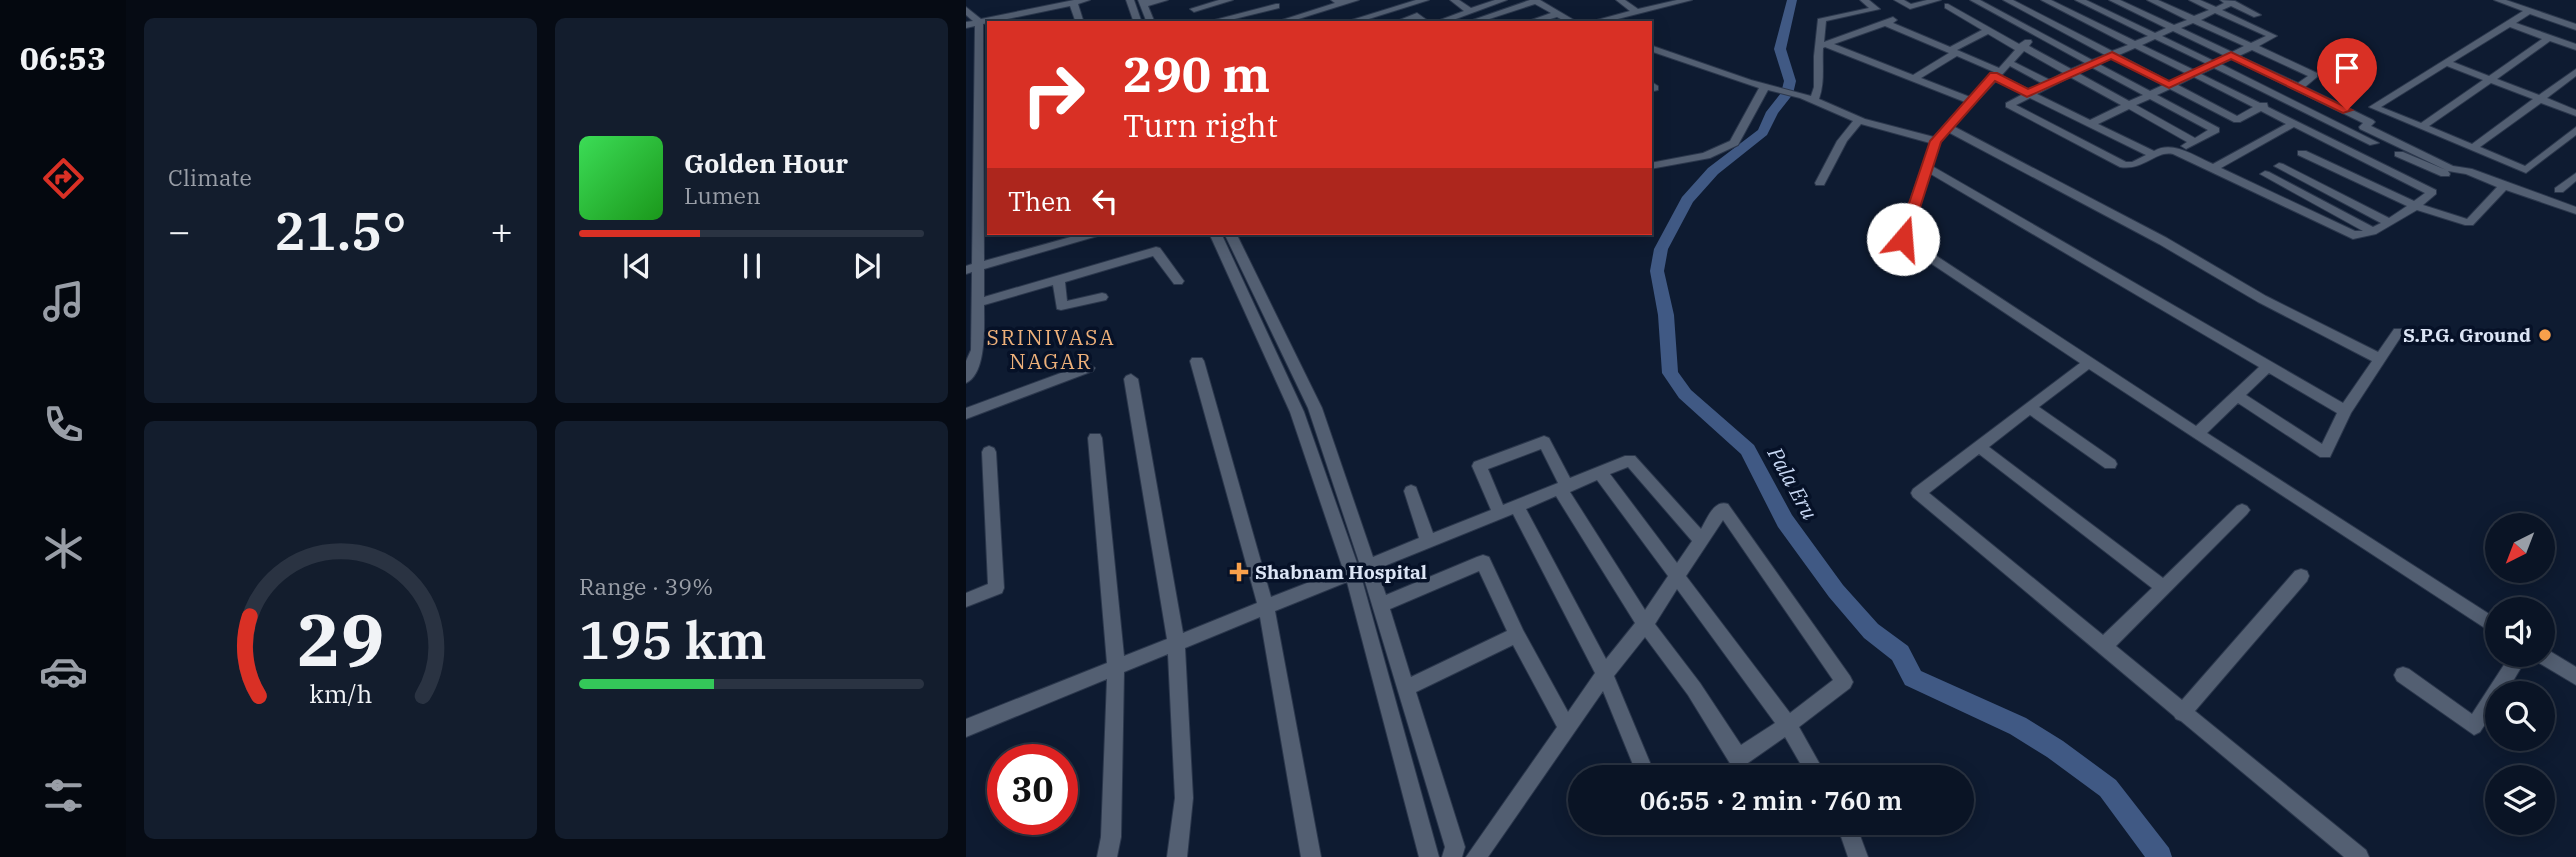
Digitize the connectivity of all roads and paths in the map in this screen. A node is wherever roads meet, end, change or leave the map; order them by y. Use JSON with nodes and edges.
{"nodes":[{"id":1,"x":1086,"y":0,"type":"edge"},
{"id":2,"x":1130,"y":0,"type":"edge"},
{"id":3,"x":1164,"y":0,"type":"edge"},
{"id":4,"x":1229,"y":0,"type":"edge"},
{"id":5,"x":1355,"y":0,"type":"edge"},
{"id":6,"x":1425,"y":0,"type":"edge"},
{"id":7,"x":1454,"y":0,"type":"edge"},
{"id":8,"x":1503,"y":0,"type":"edge"},
{"id":9,"x":1620,"y":0,"type":"edge"},
{"id":10,"x":1688,"y":0,"type":"edge"},
{"id":11,"x":1864,"y":0,"type":"edge"},
{"id":12,"x":1898,"y":0,"type":"edge"},
{"id":13,"x":1937,"y":0,"type":"edge"},
{"id":14,"x":1971,"y":0,"type":"edge"},
{"id":15,"x":2007,"y":0,"type":"edge"},
{"id":16,"x":2045,"y":0,"type":"edge"},
{"id":17,"x":2113,"y":0,"type":"edge"},
{"id":18,"x":2151,"y":0,"type":"edge"},
{"id":19,"x":2193,"y":0,"type":"edge"},
{"id":20,"x":2498,"y":0,"type":"edge"},
{"id":21,"x":1535,"y":1,"type":"edge"},
{"id":22,"x":2086,"y":1,"type":"edge"},
{"id":23,"x":1143,"y":2,"type":"edge"},
{"id":24,"x":1338,"y":2,"type":"edge"},
{"id":25,"x":2228,"y":2,"type":"edge"},
{"id":26,"x":1073,"y":3,"type":"junction"},
{"id":27,"x":1274,"y":3,"type":"edge"},
{"id":28,"x":1958,"y":3,"type":"dead end"},
{"id":29,"x":1191,"y":4,"type":"edge"},
{"id":30,"x":1948,"y":6,"type":"junction"},
{"id":31,"x":1876,"y":9,"type":"junction"},
{"id":32,"x":966,"y":10,"type":"edge"},
{"id":33,"x":2216,"y":10,"type":"junction"},
{"id":34,"x":1470,"y":11,"type":"junction"},
{"id":35,"x":2529,"y":11,"type":"junction"},
{"id":36,"x":1636,"y":12,"type":"junction"},
{"id":37,"x":1556,"y":14,"type":"junction"},
{"id":38,"x":2071,"y":14,"type":"junction"},
{"id":39,"x":2257,"y":15,"type":"dead end"},
{"id":40,"x":2193,"y":19,"type":"junction"},
{"id":41,"x":1079,"y":21,"type":"edge"},
{"id":42,"x":1137,"y":21,"type":"edge"},
{"id":43,"x":1150,"y":21,"type":"edge"},
{"id":44,"x":1200,"y":21,"type":"edge"},
{"id":45,"x":1214,"y":21,"type":"edge"},
{"id":46,"x":1287,"y":21,"type":"edge"},
{"id":47,"x":1353,"y":21,"type":"edge"},
{"id":48,"x":1402,"y":21,"type":"edge"},
{"id":49,"x":1424,"y":21,"type":"edge"},
{"id":50,"x":1442,"y":21,"type":"edge"},
{"id":51,"x":1474,"y":21,"type":"edge"},
{"id":52,"x":1533,"y":21,"type":"edge"},
{"id":53,"x":1571,"y":21,"type":"edge"},
{"id":54,"x":1598,"y":21,"type":"edge"},
{"id":55,"x":979,"y":22,"type":"junction"},
{"id":56,"x":1886,"y":23,"type":"junction"},
{"id":57,"x":2508,"y":23,"type":"junction"},
{"id":58,"x":966,"y":25,"type":"edge"},
{"id":59,"x":2054,"y":26,"type":"junction"},
{"id":60,"x":2576,"y":27,"type":"edge"},
{"id":61,"x":2172,"y":29,"type":"junction"},
{"id":62,"x":1987,"y":31,"type":"junction"},
{"id":63,"x":2038,"y":36,"type":"junction"},
{"id":64,"x":2156,"y":36,"type":"junction"},
{"id":65,"x":2549,"y":37,"type":"junction"},
{"id":66,"x":1823,"y":45,"type":"junction"},
{"id":67,"x":2135,"y":45,"type":"junction"},
{"id":68,"x":2251,"y":46,"type":"junction"},
{"id":69,"x":2576,"y":47,"type":"edge"},
{"id":70,"x":2021,"y":48,"type":"junction"},
{"id":71,"x":1652,"y":49,"type":"edge"},
{"id":72,"x":1953,"y":51,"type":"junction"},
{"id":73,"x":2112,"y":55,"type":"junction"},
{"id":74,"x":2231,"y":55,"type":"junction"},
{"id":75,"x":2008,"y":62,"type":"junction"},
{"id":76,"x":2446,"y":62,"type":"junction"},
{"id":77,"x":2093,"y":63,"type":"junction"},
{"id":78,"x":2214,"y":64,"type":"junction"},
{"id":79,"x":977,"y":69,"type":"edge"},
{"id":80,"x":2576,"y":72,"type":"edge"},
{"id":81,"x":1996,"y":73,"type":"junction"},
{"id":82,"x":2070,"y":73,"type":"junction"},
{"id":83,"x":2192,"y":74,"type":"junction"},
{"id":84,"x":1913,"y":79,"type":"junction"},
{"id":85,"x":2490,"y":79,"type":"junction"},
{"id":86,"x":2049,"y":83,"type":"junction"},
{"id":87,"x":2169,"y":85,"type":"junction"},
{"id":88,"x":1771,"y":87,"type":"junction"},
{"id":89,"x":2300,"y":87,"type":"junction"},
{"id":90,"x":2027,"y":93,"type":"junction"},
{"id":91,"x":2151,"y":94,"type":"junction"},
{"id":92,"x":2279,"y":97,"type":"junction"},
{"id":93,"x":2540,"y":99,"type":"junction"},
{"id":94,"x":1814,"y":101,"type":"junction"},
{"id":95,"x":1971,"y":101,"type":"junction"},
{"id":96,"x":2129,"y":105,"type":"junction"},
{"id":97,"x":979,"y":106,"type":"junction"},
{"id":98,"x":2260,"y":107,"type":"junction"},
{"id":99,"x":966,"y":109,"type":"edge"},
{"id":100,"x":2576,"y":113,"type":"edge"},
{"id":101,"x":1859,"y":120,"type":"junction"},
{"id":102,"x":2237,"y":120,"type":"junction"},
{"id":103,"x":2091,"y":124,"type":"junction"},
{"id":104,"x":2292,"y":124,"type":"junction"},
{"id":105,"x":1947,"y":127,"type":"junction"},
{"id":106,"x":2422,"y":127,"type":"junction"},
{"id":107,"x":2215,"y":130,"type":"junction"},
{"id":108,"x":2576,"y":130,"type":"edge"},
{"id":109,"x":2362,"y":131,"type":"junction"},
{"id":110,"x":1936,"y":141,"type":"junction"},
{"id":111,"x":2326,"y":141,"type":"junction"},
{"id":112,"x":2195,"y":142,"type":"junction"},
{"id":113,"x":2473,"y":148,"type":"junction"},
{"id":114,"x":2176,"y":151,"type":"junction"},
{"id":115,"x":979,"y":153,"type":"junction"},
{"id":116,"x":2302,"y":153,"type":"junction"},
{"id":117,"x":2154,"y":155,"type":"junction"},
{"id":118,"x":966,"y":156,"type":"edge"},
{"id":119,"x":1652,"y":166,"type":"edge"},
{"id":120,"x":2279,"y":166,"type":"junction"},
{"id":121,"x":1926,"y":167,"type":"junction"},
{"id":122,"x":2212,"y":169,"type":"junction"},
{"id":123,"x":2448,"y":171,"type":"junction"},
{"id":124,"x":2265,"y":174,"type":"junction"},
{"id":125,"x":2576,"y":176,"type":"edge"},
{"id":126,"x":984,"y":181,"type":"edge"},
{"id":127,"x":1820,"y":183,"type":"dead end"},
{"id":128,"x":966,"y":186,"type":"edge"},
{"id":129,"x":2246,"y":186,"type":"junction"},
{"id":130,"x":2504,"y":186,"type":"junction"},
{"id":131,"x":2559,"y":190,"type":"dead end"},
{"id":132,"x":2432,"y":192,"type":"junction"},
{"id":133,"x":2416,"y":206,"type":"junction"},
{"id":134,"x":2576,"y":211,"type":"edge"},
{"id":135,"x":2389,"y":223,"type":"junction"},
{"id":136,"x":2372,"y":231,"type":"junction"},
{"id":137,"x":1082,"y":235,"type":"edge"},
{"id":138,"x":1216,"y":235,"type":"edge"},
{"id":139,"x":1231,"y":235,"type":"edge"},
{"id":140,"x":1060,"y":238,"type":"edge"},
{"id":141,"x":972,"y":268,"type":"edge"},
{"id":142,"x":1059,"y":278,"type":"junction"},
{"id":143,"x":1178,"y":281,"type":"dead end"},
{"id":144,"x":1102,"y":297,"type":"dead end"},
{"id":145,"x":978,"y":303,"type":"junction"},
{"id":146,"x":2398,"y":332,"type":"dead end"},
{"id":147,"x":2380,"y":359,"type":"junction"},
{"id":148,"x":1198,"y":361,"type":"dead end"},
{"id":149,"x":2088,"y":363,"type":"junction"},
{"id":150,"x":2269,"y":365,"type":"junction"},
{"id":151,"x":1088,"y":368,"type":"dead end"},
{"id":152,"x":966,"y":378,"type":"edge"},
{"id":153,"x":1131,"y":379,"type":"dead end"},
{"id":154,"x":2237,"y":396,"type":"junction"},
{"id":155,"x":2029,"y":408,"type":"junction"},
{"id":156,"x":2346,"y":411,"type":"junction"},
{"id":157,"x":966,"y":414,"type":"edge"},
{"id":158,"x":2197,"y":434,"type":"junction"},
{"id":159,"x":1095,"y":438,"type":"dead end"},
{"id":160,"x":1979,"y":446,"type":"junction"},
{"id":161,"x":989,"y":452,"type":"dead end"},
{"id":162,"x":2110,"y":464,"type":"dead end"},
{"id":163,"x":1601,"y":474,"type":"junction"},
{"id":164,"x":1564,"y":488,"type":"junction"},
{"id":165,"x":1411,"y":491,"type":"dead end"},
{"id":166,"x":1517,"y":507,"type":"junction"},
{"id":167,"x":2242,"y":510,"type":"dead end"},
{"id":168,"x":1500,"y":514,"type":"junction"},
{"id":169,"x":1701,"y":540,"type":"junction"},
{"id":170,"x":1428,"y":542,"type":"junction"},
{"id":171,"x":1368,"y":565,"type":"junction"},
{"id":172,"x":1352,"y":572,"type":"junction"},
{"id":173,"x":1678,"y":576,"type":"junction"},
{"id":174,"x":2301,"y":576,"type":"dead end"},
{"id":175,"x":2164,"y":588,"type":"junction"},
{"id":176,"x":966,"y":600,"type":"edge"},
{"id":177,"x":1381,"y":604,"type":"junction"},
{"id":178,"x":1266,"y":607,"type":"junction"},
{"id":179,"x":2485,"y":620,"type":"edge"},
{"id":180,"x":1645,"y":624,"type":"junction"},
{"id":181,"x":1517,"y":635,"type":"junction"},
{"id":182,"x":1176,"y":643,"type":"junction"},
{"id":183,"x":2103,"y":647,"type":"junction"},
{"id":184,"x":2555,"y":664,"type":"edge"},
{"id":185,"x":1116,"y":667,"type":"junction"},
{"id":186,"x":2513,"y":667,"type":"edge"},
{"id":187,"x":1605,"y":674,"type":"junction"},
{"id":188,"x":2403,"y":675,"type":"dead end"},
{"id":189,"x":2576,"y":677,"type":"edge"},
{"id":190,"x":1406,"y":688,"type":"junction"},
{"id":191,"x":2182,"y":713,"type":"junction"},
{"id":192,"x":1788,"y":726,"type":"junction"},
{"id":193,"x":966,"y":728,"type":"edge"},
{"id":194,"x":1567,"y":728,"type":"junction"},
{"id":195,"x":1642,"y":765,"type":"edge"},
{"id":196,"x":1811,"y":765,"type":"edge"},
{"id":197,"x":1850,"y":835,"type":"edge"},
{"id":198,"x":1107,"y":857,"type":"edge"},
{"id":199,"x":1177,"y":857,"type":"edge"},
{"id":200,"x":1311,"y":857,"type":"edge"},
{"id":201,"x":1429,"y":857,"type":"edge"},
{"id":202,"x":1452,"y":857,"type":"edge"},
{"id":203,"x":1476,"y":857,"type":"edge"},
{"id":204,"x":1858,"y":857,"type":"edge"},
{"id":205,"x":2359,"y":857,"type":"edge"}],
"edges":[{"from":1,"to":26,"type":"street"},
{"from":2,"to":42,"type":"street"},
{"from":3,"to":23,"type":"street"},
{"from":4,"to":29,"type":"street"},
{"from":5,"to":24,"type":"street"},
{"from":6,"to":47,"type":"street"},
{"from":7,"to":34,"type":"street"},
{"from":8,"to":34,"type":"street"},
{"from":9,"to":36,"type":"street"},
{"from":10,"to":36,"type":"street"},
{"from":11,"to":31,"type":"street"},
{"from":12,"to":13,"type":"street"},
{"from":13,"to":30,"type":"street"},
{"from":14,"to":63,"type":"street"},
{"from":15,"to":59,"type":"street"},
{"from":16,"to":38,"type":"street"},
{"from":17,"to":61,"type":"street"},
{"from":18,"to":40,"type":"street"},
{"from":19,"to":33,"type":"street"},
{"from":20,"to":35,"type":"street"},
{"from":21,"to":37,"type":"street"},
{"from":21,"to":51,"type":"street"},
{"from":22,"to":38,"type":"street"},
{"from":22,"to":64,"type":"street"},
{"from":23,"to":43,"type":"street"},
{"from":24,"to":46,"type":"street"},
{"from":25,"to":33,"type":"street"},
{"from":25,"to":39,"type":"street"},
{"from":26,"to":41,"type":"street"},
{"from":26,"to":55,"type":"street"},
{"from":27,"to":45,"type":"street"},
{"from":27,"to":46,"type":"street"},
{"from":28,"to":30,"type":"street"},
{"from":29,"to":44,"type":"street"},
{"from":30,"to":62,"type":"street"},
{"from":31,"to":56,"type":"street"},
{"from":31,"to":66,"type":"street"},
{"from":32,"to":55,"type":"street"},
{"from":33,"to":40,"type":"street"},
{"from":33,"to":68,"type":"street"},
{"from":34,"to":50,"type":"street"},
{"from":35,"to":57,"type":"street"},
{"from":35,"to":60,"type":"street"},
{"from":36,"to":54,"type":"street"},
{"from":37,"to":52,"type":"street"},
{"from":37,"to":53,"type":"street"},
{"from":38,"to":59,"type":"street"},
{"from":38,"to":67,"type":"street"},
{"from":40,"to":61,"type":"street"},
{"from":40,"to":68,"type":"street"},
{"from":48,"to":49,"type":"street"},
{"from":55,"to":58,"type":"street"},
{"from":55,"to":79,"type":"street"},
{"from":56,"to":66,"type":"street"},
{"from":56,"to":72,"type":"street"},
{"from":57,"to":65,"type":"street"},
{"from":57,"to":76,"type":"street"},
{"from":59,"to":63,"type":"street"},
{"from":59,"to":73,"type":"street"},
{"from":61,"to":64,"type":"street"},
{"from":61,"to":74,"type":"street"},
{"from":62,"to":70,"type":"street"},
{"from":62,"to":72,"type":"street"},
{"from":63,"to":70,"type":"street"},
{"from":63,"to":77,"type":"street"},
{"from":64,"to":67,"type":"street"},
{"from":64,"to":78,"type":"street"},
{"from":65,"to":69,"type":"street"},
{"from":65,"to":85,"type":"street"},
{"from":66,"to":84,"type":"street"},
{"from":66,"to":94,"type":"street"},
{"from":67,"to":73,"type":"street"},
{"from":67,"to":83,"type":"street"},
{"from":68,"to":74,"type":"street"},
{"from":68,"to":89,"type":"street"},
{"from":70,"to":75,"type":"street"},
{"from":70,"to":82,"type":"street"},
{"from":71,"to":88,"type":"street"},
{"from":72,"to":81,"type":"street"},
{"from":72,"to":84,"type":"street"},
{"from":73,"to":77,"type":"street"},
{"from":73,"to":87,"type":"street"},
{"from":74,"to":78,"type":"street"},
{"from":74,"to":89,"type":"street"},
{"from":75,"to":81,"type":"street"},
{"from":75,"to":86,"type":"street"},
{"from":76,"to":85,"type":"street"},
{"from":76,"to":106,"type":"street"},
{"from":77,"to":82,"type":"street"},
{"from":77,"to":91,"type":"street"},
{"from":78,"to":83,"type":"street"},
{"from":78,"to":92,"type":"street"},
{"from":79,"to":97,"type":"street"},
{"from":80,"to":93,"type":"street"},
{"from":81,"to":90,"type":"street"},
{"from":81,"to":95,"type":"street"},
{"from":82,"to":86,"type":"street"},
{"from":82,"to":96,"type":"street"},
{"from":83,"to":87,"type":"street"},
{"from":83,"to":98,"type":"street"},
{"from":84,"to":95,"type":"street"},
{"from":85,"to":93,"type":"street"},
{"from":85,"to":106,"type":"street"},
{"from":86,"to":90,"type":"street"},
{"from":87,"to":91,"type":"street"},
{"from":87,"to":102,"type":"street"},
{"from":88,"to":94,"type":"street"},
{"from":88,"to":119,"type":"street"},
{"from":89,"to":92,"type":"street"},
{"from":89,"to":109,"type":"street"},
{"from":90,"to":103,"type":"street"},
{"from":90,"to":117,"type":"street"},
{"from":91,"to":96,"type":"street"},
{"from":91,"to":107,"type":"street"},
{"from":92,"to":98,"type":"street"},
{"from":92,"to":109,"type":"street"},
{"from":93,"to":100,"type":"street"},
{"from":93,"to":113,"type":"street"},
{"from":94,"to":101,"type":"street"},
{"from":95,"to":105,"type":"street"},
{"from":96,"to":103,"type":"street"},
{"from":96,"to":112,"type":"street"},
{"from":97,"to":99,"type":"street"},
{"from":97,"to":115,"type":"street"},
{"from":98,"to":102,"type":"street"},
{"from":98,"to":104,"type":"street"},
{"from":101,"to":110,"type":"street"},
{"from":101,"to":127,"type":"street"},
{"from":102,"to":107,"type":"street"},
{"from":103,"to":117,"type":"street"},
{"from":104,"to":111,"type":"street"},
{"from":104,"to":122,"type":"street"},
{"from":105,"to":110,"type":"street"},
{"from":105,"to":147,"type":"street"},
{"from":106,"to":113,"type":"street"},
{"from":107,"to":112,"type":"street"},
{"from":108,"to":113,"type":"street"},
{"from":109,"to":123,"type":"street"},
{"from":110,"to":121,"type":"street"},
{"from":111,"to":116,"type":"street"},
{"from":111,"to":132,"type":"street"},
{"from":112,"to":114,"type":"street"},
{"from":114,"to":117,"type":"street"},
{"from":114,"to":122,"type":"street"},
{"from":115,"to":118,"type":"street"},
{"from":115,"to":126,"type":"street"},
{"from":116,"to":120,"type":"street"},
{"from":116,"to":133,"type":"street"},
{"from":120,"to":124,"type":"street"},
{"from":120,"to":135,"type":"street"},
{"from":121,"to":149,"type":"street"},
{"from":121,"to":150,"type":"street"},
{"from":122,"to":129,"type":"street"},
{"from":123,"to":130,"type":"street"},
{"from":123,"to":132,"type":"street"},
{"from":124,"to":129,"type":"street"},
{"from":124,"to":136,"type":"street"},
{"from":125,"to":131,"type":"street"},
{"from":126,"to":128,"type":"street"},
{"from":126,"to":141,"type":"street"},
{"from":129,"to":136,"type":"street"},
{"from":130,"to":133,"type":"street"},
{"from":130,"to":134,"type":"street"},
{"from":132,"to":133,"type":"street"},
{"from":133,"to":135,"type":"street"},
{"from":135,"to":136,"type":"street"},
{"from":137,"to":140,"type":"street"},
{"from":138,"to":172,"type":"street"},
{"from":139,"to":171,"type":"street"},
{"from":140,"to":141,"type":"street"},
{"from":141,"to":145,"type":"street"},
{"from":142,"to":143,"type":"street"},
{"from":142,"to":144,"type":"street"},
{"from":142,"to":145,"type":"street"},
{"from":145,"to":152,"type":"street"},
{"from":146,"to":147,"type":"street"},
{"from":147,"to":156,"type":"street"},
{"from":148,"to":178,"type":"street"},
{"from":149,"to":155,"type":"street"},
{"from":149,"to":158,"type":"street"},
{"from":150,"to":154,"type":"street"},
{"from":150,"to":156,"type":"street"},
{"from":151,"to":157,"type":"street"},
{"from":153,"to":182,"type":"street"},
{"from":154,"to":156,"type":"street"},
{"from":154,"to":158,"type":"street"},
{"from":155,"to":160,"type":"street"},
{"from":155,"to":162,"type":"street"},
{"from":158,"to":179,"type":"street"},
{"from":159,"to":185,"type":"street"},
{"from":160,"to":175,"type":"street"},
{"from":160,"to":183,"type":"street"},
{"from":161,"to":176,"type":"street"},
{"from":163,"to":164,"type":"street"},
{"from":163,"to":169,"type":"street"},
{"from":163,"to":173,"type":"street"},
{"from":164,"to":166,"type":"street"},
{"from":164,"to":168,"type":"street"},
{"from":164,"to":180,"type":"street"},
{"from":165,"to":170,"type":"street"},
{"from":166,"to":168,"type":"street"},
{"from":166,"to":187,"type":"street"},
{"from":167,"to":175,"type":"street"},
{"from":168,"to":170,"type":"street"},
{"from":169,"to":173,"type":"street"},
{"from":169,"to":192,"type":"street"},
{"from":170,"to":171,"type":"street"},
{"from":171,"to":172,"type":"street"},
{"from":171,"to":177,"type":"street"},
{"from":172,"to":178,"type":"street"},
{"from":172,"to":201,"type":"street"},
{"from":173,"to":180,"type":"street"},
{"from":173,"to":192,"type":"street"},
{"from":174,"to":191,"type":"street"},
{"from":175,"to":183,"type":"street"},
{"from":177,"to":181,"type":"street"},
{"from":177,"to":190,"type":"street"},
{"from":178,"to":182,"type":"street"},
{"from":178,"to":200,"type":"street"},
{"from":180,"to":187,"type":"street"},
{"from":180,"to":192,"type":"street"},
{"from":181,"to":190,"type":"street"},
{"from":181,"to":194,"type":"street"},
{"from":182,"to":185,"type":"street"},
{"from":182,"to":199,"type":"street"},
{"from":183,"to":191,"type":"street"},
{"from":184,"to":189,"type":"street"},
{"from":185,"to":193,"type":"street"},
{"from":185,"to":198,"type":"street"},
{"from":186,"to":188,"type":"street"},
{"from":187,"to":194,"type":"street"},
{"from":187,"to":195,"type":"street"},
{"from":190,"to":202,"type":"street"},
{"from":191,"to":205,"type":"street"},
{"from":192,"to":196,"type":"street"},
{"from":194,"to":203,"type":"street"},
{"from":197,"to":204,"type":"street"}]}
